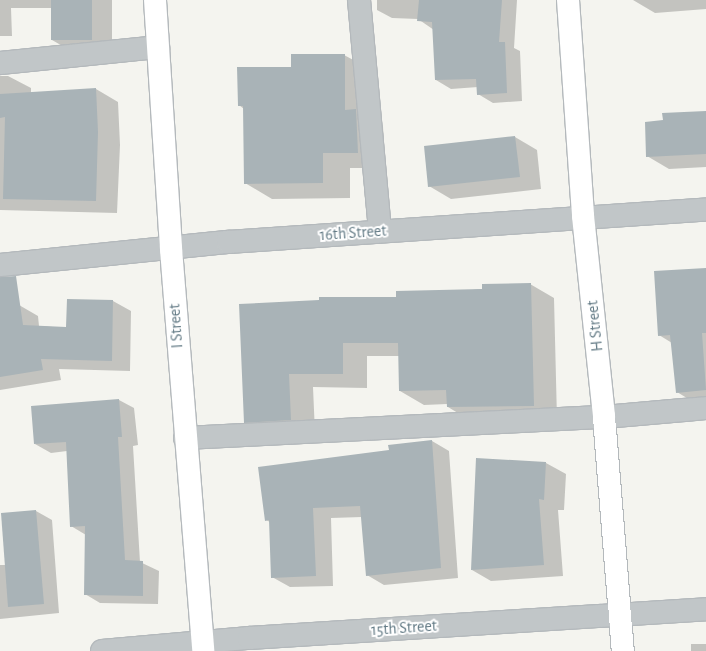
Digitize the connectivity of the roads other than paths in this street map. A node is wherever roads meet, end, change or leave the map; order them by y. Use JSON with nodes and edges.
{"nodes":[{"id":1,"x":155,"y":0,"type":"edge"},
{"id":2,"x":359,"y":0,"type":"edge"},
{"id":3,"x":568,"y":0,"type":"edge"},
{"id":4,"x":158,"y":46,"type":"junction"},
{"id":5,"x":0,"y":63,"type":"edge"},
{"id":6,"x":706,"y":208,"type":"edge"},
{"id":7,"x":583,"y":216,"type":"junction"},
{"id":8,"x":380,"y":231,"type":"junction"},
{"id":9,"x":171,"y":249,"type":"junction"},
{"id":10,"x":0,"y":265,"type":"edge"},
{"id":11,"x":706,"y":408,"type":"edge"},
{"id":12,"x":604,"y":417,"type":"junction"},
{"id":13,"x":185,"y":438,"type":"junction"},
{"id":14,"x":706,"y":609,"type":"edge"},
{"id":15,"x":620,"y":615,"type":"junction"},
{"id":16,"x":203,"y":647,"type":"edge"},
{"id":17,"x":102,"y":651,"type":"edge"},
{"id":18,"x":623,"y":651,"type":"edge"}],
"edges":[{"from":1,"to":4,"type":"main road","name":"I Street"},
{"from":2,"to":8,"type":"street"},
{"from":3,"to":7,"type":"main road","name":"H Street"},
{"from":4,"to":5,"type":"street"},
{"from":4,"to":9,"type":"main road","name":"I Street"},
{"from":6,"to":7,"type":"street","name":"16th Street"},
{"from":7,"to":8,"type":"street","name":"16th Street"},
{"from":7,"to":12,"type":"main road","name":"H Street"},
{"from":8,"to":9,"type":"street","name":"16th Street"},
{"from":9,"to":10,"type":"street","name":"16th Street"},
{"from":9,"to":13,"type":"main road","name":"I Street"},
{"from":11,"to":12,"type":"street"},
{"from":12,"to":13,"type":"street"},
{"from":12,"to":15,"type":"main road","name":"H Street"},
{"from":13,"to":16,"type":"main road","name":"I Street"},
{"from":14,"to":15,"type":"street","name":"15th Street"},
{"from":15,"to":16,"type":"street","name":"15th Street"},
{"from":15,"to":18,"type":"main road","name":"H Street"},
{"from":16,"to":17,"type":"street","name":"15th Street"}]}
